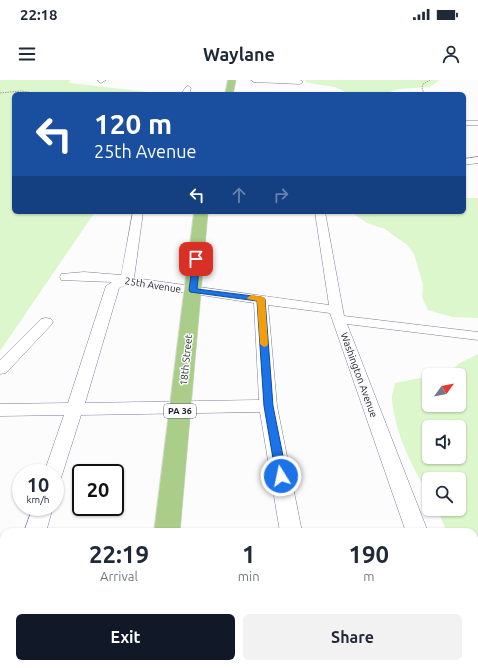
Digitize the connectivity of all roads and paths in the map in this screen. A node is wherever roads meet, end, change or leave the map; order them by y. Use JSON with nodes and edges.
{"nodes":[{"id":1,"x":232,"y":80,"type":"edge"},
{"id":2,"x":254,"y":80,"type":"edge"},
{"id":3,"x":430,"y":80,"type":"edge"},
{"id":4,"x":301,"y":83,"type":"edge"},
{"id":5,"x":27,"y":92,"type":"edge"},
{"id":6,"x":229,"y":92,"type":"edge"},
{"id":7,"x":423,"y":92,"type":"edge"},
{"id":8,"x":0,"y":93,"type":"edge"},
{"id":9,"x":466,"y":122,"type":"edge"},
{"id":10,"x":478,"y":123,"type":"edge"},
{"id":11,"x":478,"y":160,"type":"edge"},
{"id":12,"x":466,"y":162,"type":"edge"},
{"id":13,"x":138,"y":214,"type":"edge"},
{"id":14,"x":201,"y":214,"type":"edge"},
{"id":15,"x":320,"y":214,"type":"edge"},
{"id":16,"x":66,"y":277,"type":"dead end"},
{"id":17,"x":127,"y":280,"type":"junction"},
{"id":18,"x":193,"y":290,"type":"junction"},
{"id":19,"x":261,"y":299,"type":"junction"},
{"id":20,"x":337,"y":315,"type":"junction"},
{"id":21,"x":46,"y":322,"type":"dead end"},
{"id":22,"x":478,"y":336,"type":"edge"},
{"id":23,"x":0,"y":369,"type":"edge"},
{"id":24,"x":181,"y":406,"type":"junction"},
{"id":25,"x":268,"y":406,"type":"junction"},
{"id":26,"x":74,"y":409,"type":"junction"},
{"id":27,"x":0,"y":410,"type":"edge"},
{"id":28,"x":57,"y":464,"type":"edge"},
{"id":29,"x":40,"y":516,"type":"edge"},
{"id":30,"x":36,"y":528,"type":"edge"},
{"id":31,"x":167,"y":528,"type":"edge"},
{"id":32,"x":290,"y":528,"type":"edge"},
{"id":33,"x":416,"y":528,"type":"edge"}],
"edges":[{"from":1,"to":6,"type":"main road"},
{"from":2,"to":4,"type":"street"},
{"from":3,"to":7,"type":"path"},
{"from":5,"to":8,"type":"path"},
{"from":9,"to":10,"type":"street"},
{"from":11,"to":12,"type":"street"},
{"from":13,"to":17,"type":"street"},
{"from":14,"to":18,"type":"main road","name":"18th Street","number":"PA 36"},
{"from":15,"to":20,"type":"street","name":"Washington Avenue"},
{"from":16,"to":17,"type":"street","name":"25th Avenue"},
{"from":17,"to":18,"type":"street","name":"25th Avenue"},
{"from":17,"to":26,"type":"street"},
{"from":18,"to":19,"type":"street","name":"25th Avenue"},
{"from":18,"to":24,"type":"main road","name":"18th Street","number":"PA 36"},
{"from":19,"to":20,"type":"street","name":"25th Avenue"},
{"from":19,"to":25,"type":"street"},
{"from":20,"to":22,"type":"street","name":"25th Avenue"},
{"from":20,"to":33,"type":"street","name":"Washington Avenue"},
{"from":21,"to":23,"type":"street"},
{"from":24,"to":25,"type":"street"},
{"from":24,"to":26,"type":"street"},
{"from":24,"to":31,"type":"main road","name":"18th Street","number":"PA 36"},
{"from":25,"to":32,"type":"street"},
{"from":26,"to":27,"type":"street"},
{"from":26,"to":28,"type":"street"},
{"from":29,"to":30,"type":"street"}]}
